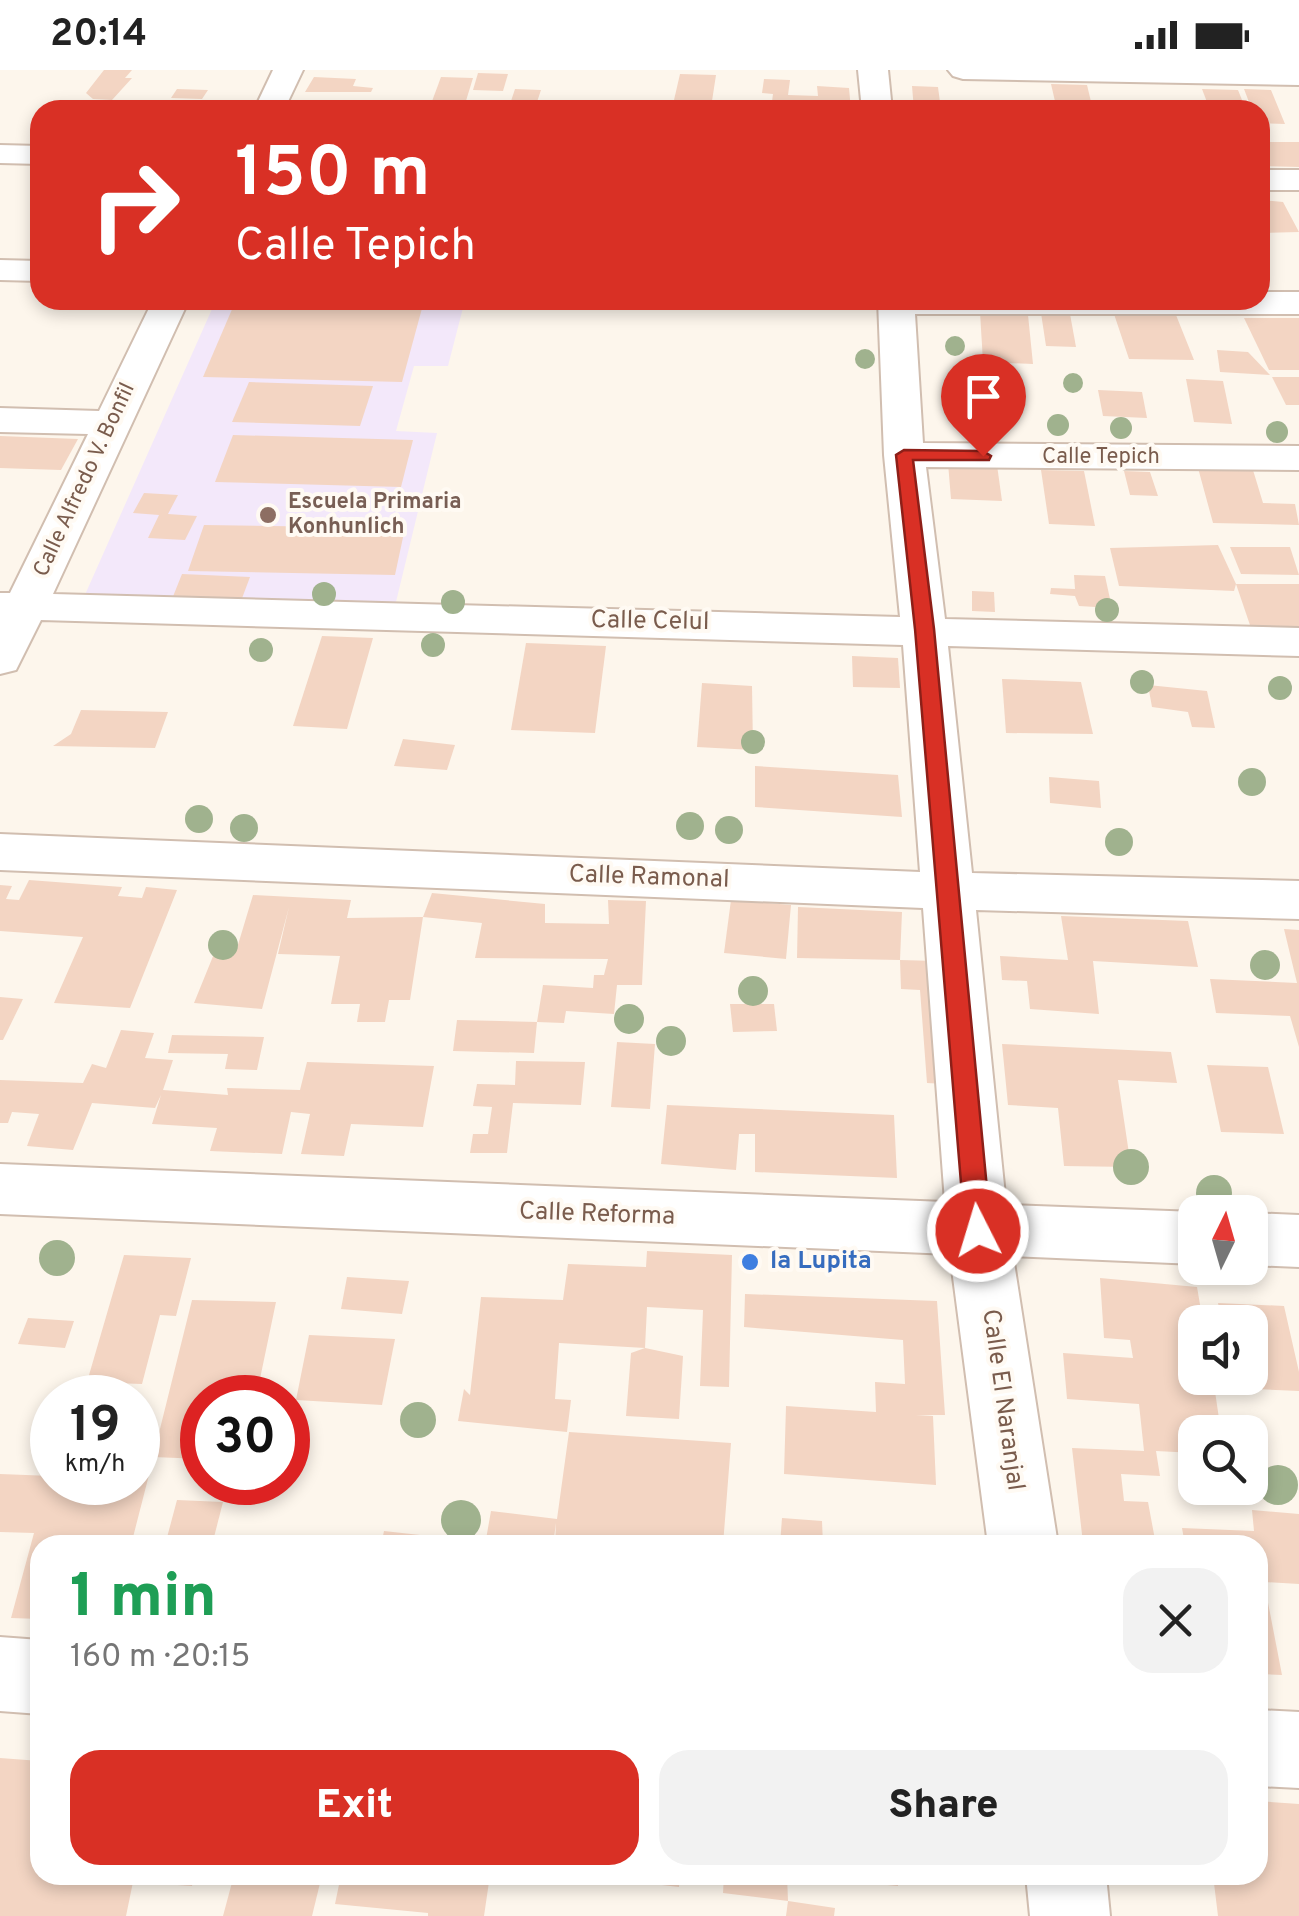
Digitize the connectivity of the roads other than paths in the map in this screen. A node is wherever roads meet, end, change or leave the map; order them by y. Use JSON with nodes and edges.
{"nodes":[{"id":1,"x":288,"y":70,"type":"edge"},
{"id":2,"x":873,"y":70,"type":"edge"},
{"id":3,"x":962,"y":70,"type":"edge"},
{"id":4,"x":1299,"y":76,"type":"edge"},
{"id":5,"x":274,"y":100,"type":"edge"},
{"id":6,"x":877,"y":100,"type":"edge"},
{"id":7,"x":0,"y":154,"type":"edge"},
{"id":8,"x":30,"y":154,"type":"edge"},
{"id":9,"x":1270,"y":180,"type":"edge"},
{"id":10,"x":1299,"y":180,"type":"edge"},
{"id":11,"x":0,"y":270,"type":"edge"},
{"id":12,"x":30,"y":271,"type":"edge"},
{"id":13,"x":1270,"y":303,"type":"edge"},
{"id":14,"x":1299,"y":303,"type":"edge"},
{"id":15,"x":166,"y":310,"type":"edge"},
{"id":16,"x":896,"y":310,"type":"edge"},
{"id":17,"x":0,"y":420,"type":"edge"},
{"id":18,"x":110,"y":423,"type":"junction"},
{"id":19,"x":904,"y":455,"type":"junction"},
{"id":20,"x":1299,"y":458,"type":"edge"},
{"id":21,"x":14,"y":607,"type":"edge"},
{"id":22,"x":924,"y":629,"type":"junction"},
{"id":23,"x":1299,"y":642,"type":"edge"},
{"id":24,"x":0,"y":660,"type":"edge"},
{"id":25,"x":0,"y":852,"type":"edge"},
{"id":26,"x":947,"y":890,"type":"junction"},
{"id":27,"x":1299,"y":900,"type":"edge"},
{"id":28,"x":0,"y":1190,"type":"edge"},
{"id":29,"x":978,"y":1231,"type":"junction"},
{"id":30,"x":1178,"y":1237,"type":"edge"},
{"id":31,"x":1268,"y":1240,"type":"edge"},
{"id":32,"x":1299,"y":1241,"type":"edge"},
{"id":33,"x":1022,"y":1535,"type":"edge"},
{"id":34,"x":0,"y":1674,"type":"edge"},
{"id":35,"x":30,"y":1676,"type":"edge"},
{"id":36,"x":1268,"y":1748,"type":"edge"},
{"id":37,"x":1299,"y":1750,"type":"edge"},
{"id":38,"x":1067,"y":1885,"type":"edge"},
{"id":39,"x":1070,"y":1916,"type":"edge"}],
"edges":[{"from":1,"to":5,"type":"street"},
{"from":2,"to":6,"type":"street"},
{"from":3,"to":4,"type":"street"},
{"from":7,"to":8,"type":"street"},
{"from":9,"to":10,"type":"street"},
{"from":11,"to":12,"type":"street"},
{"from":13,"to":14,"type":"street"},
{"from":15,"to":18,"type":"street","name":"Calle Alfredo V. Bonfil"},
{"from":16,"to":19,"type":"street","name":"Calle El Naranjal"},
{"from":17,"to":18,"type":"street"},
{"from":18,"to":21,"type":"street","name":"Calle Alfredo V. Bonfil"},
{"from":19,"to":20,"type":"street","name":"Calle Tepich"},
{"from":19,"to":22,"type":"street","name":"Calle El Naranjal"},
{"from":21,"to":22,"type":"street","name":"Calle Celul"},
{"from":21,"to":24,"type":"street","name":"Calle Alfredo V. Bonfil"},
{"from":22,"to":23,"type":"street","name":"Calle Celul"},
{"from":22,"to":26,"type":"street","name":"Calle El Naranjal"},
{"from":25,"to":26,"type":"street","name":"Calle Ramonal"},
{"from":26,"to":27,"type":"street","name":"Calle Ramonal"},
{"from":26,"to":29,"type":"street","name":"Calle El Naranjal"},
{"from":28,"to":29,"type":"street","name":"Calle Reforma"},
{"from":29,"to":30,"type":"street","name":"Calle Reforma"},
{"from":29,"to":33,"type":"street","name":"Calle El Naranjal"},
{"from":31,"to":32,"type":"street"},
{"from":34,"to":35,"type":"street"},
{"from":36,"to":37,"type":"street"},
{"from":38,"to":39,"type":"street"}]}
